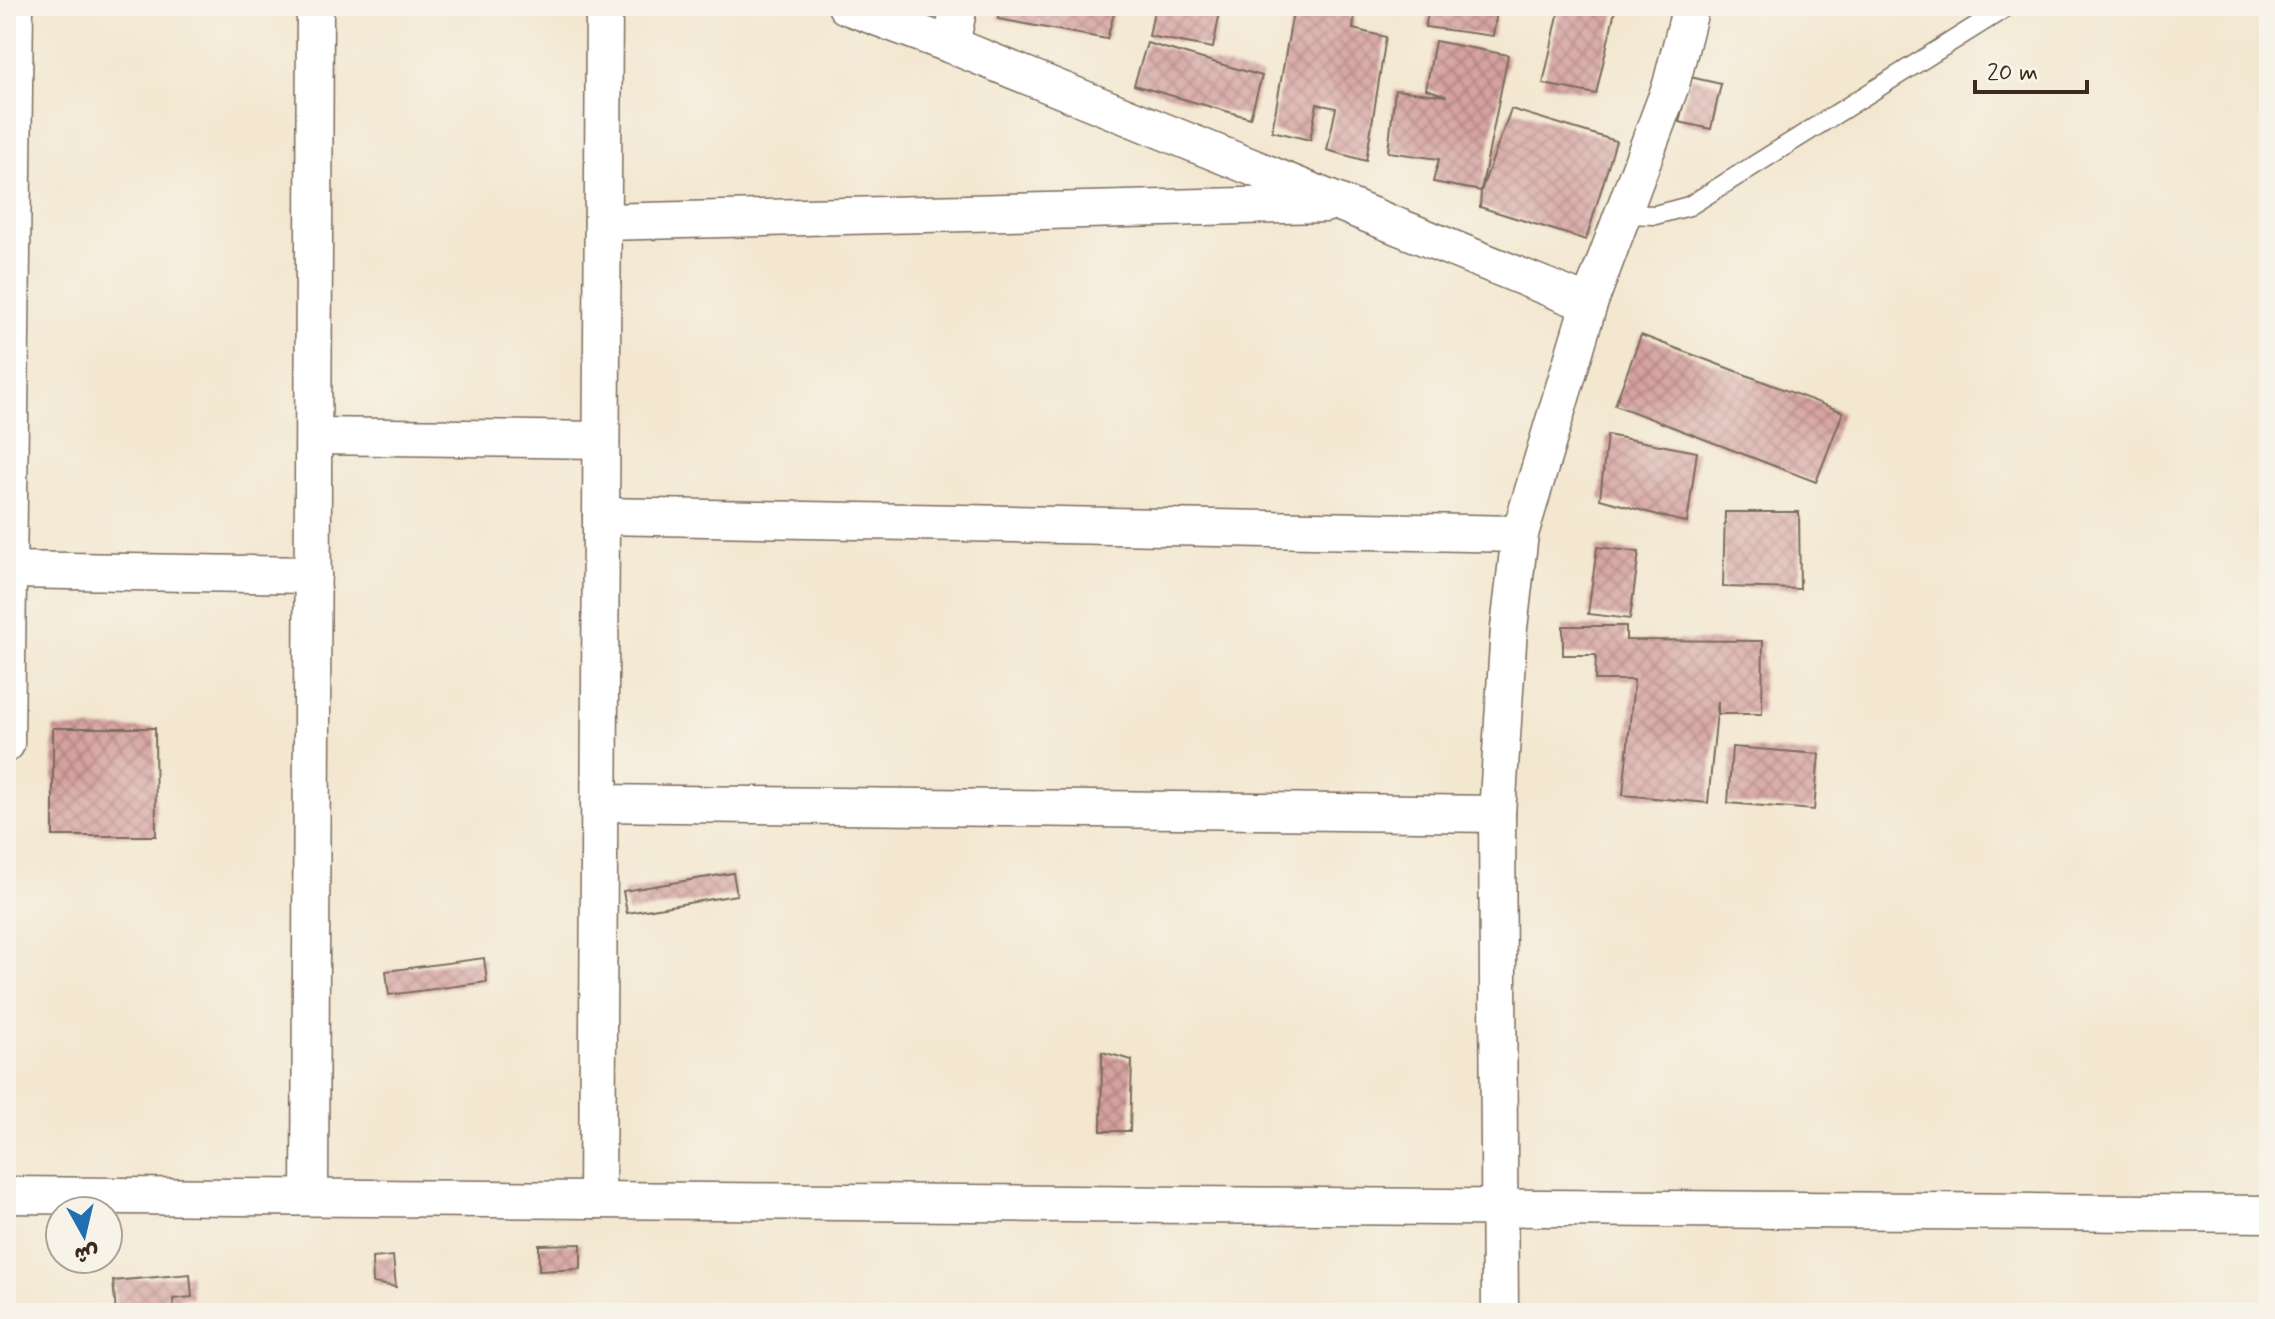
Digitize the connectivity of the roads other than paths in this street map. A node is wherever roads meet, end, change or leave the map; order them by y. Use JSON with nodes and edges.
{"nodes":[{"id":1,"x":15,"y":6,"type":"edge"},
{"id":2,"x":315,"y":6,"type":"edge"},
{"id":3,"x":604,"y":6,"type":"edge"},
{"id":4,"x":846,"y":6,"type":"edge"},
{"id":5,"x":959,"y":6,"type":"edge"},
{"id":6,"x":1691,"y":6,"type":"edge"},
{"id":7,"x":2008,"y":6,"type":"edge"},
{"id":8,"x":951,"y":45,"type":"junction"},
{"id":9,"x":10,"y":152,"type":"edge"},
{"id":10,"x":1341,"y":203,"type":"junction"},
{"id":11,"x":1623,"y":214,"type":"junction"},
{"id":12,"x":603,"y":222,"type":"junction"},
{"id":13,"x":1589,"y":304,"type":"junction"},
{"id":14,"x":314,"y":436,"type":"junction"},
{"id":15,"x":601,"y":440,"type":"junction"},
{"id":16,"x":601,"y":516,"type":"junction"},
{"id":17,"x":1520,"y":534,"type":"junction"},
{"id":18,"x":8,"y":570,"type":"junction"},
{"id":19,"x":313,"y":575,"type":"junction"},
{"id":20,"x":6,"y":744,"type":"edge"},
{"id":21,"x":599,"y":803,"type":"junction"},
{"id":22,"x":1497,"y":814,"type":"junction"},
{"id":23,"x":6,"y":1195,"type":"edge"},
{"id":24,"x":310,"y":1197,"type":"junction"},
{"id":25,"x":597,"y":1200,"type":"junction"},
{"id":26,"x":1501,"y":1205,"type":"junction"},
{"id":27,"x":2269,"y":1214,"type":"edge"},
{"id":28,"x":1500,"y":1313,"type":"edge"}],
"edges":[{"from":1,"to":9,"type":"street"},
{"from":2,"to":14,"type":"street"},
{"from":3,"to":12,"type":"street"},
{"from":4,"to":8,"type":"street"},
{"from":5,"to":8,"type":"street"},
{"from":6,"to":11,"type":"street"},
{"from":7,"to":11,"type":"lane"},
{"from":8,"to":10,"type":"street"},
{"from":9,"to":18,"type":"street"},
{"from":10,"to":12,"type":"street"},
{"from":10,"to":13,"type":"street"},
{"from":11,"to":13,"type":"street"},
{"from":12,"to":15,"type":"street"},
{"from":13,"to":17,"type":"street"},
{"from":14,"to":15,"type":"street"},
{"from":14,"to":19,"type":"street"},
{"from":15,"to":16,"type":"street"},
{"from":16,"to":17,"type":"street"},
{"from":16,"to":21,"type":"street"},
{"from":17,"to":22,"type":"street"},
{"from":18,"to":19,"type":"street"},
{"from":18,"to":20,"type":"street"},
{"from":19,"to":24,"type":"street"},
{"from":21,"to":22,"type":"street"},
{"from":21,"to":25,"type":"street"},
{"from":22,"to":26,"type":"street"},
{"from":23,"to":24,"type":"street"},
{"from":24,"to":25,"type":"street"},
{"from":25,"to":26,"type":"street"},
{"from":26,"to":27,"type":"street"},
{"from":26,"to":28,"type":"street"}]}
